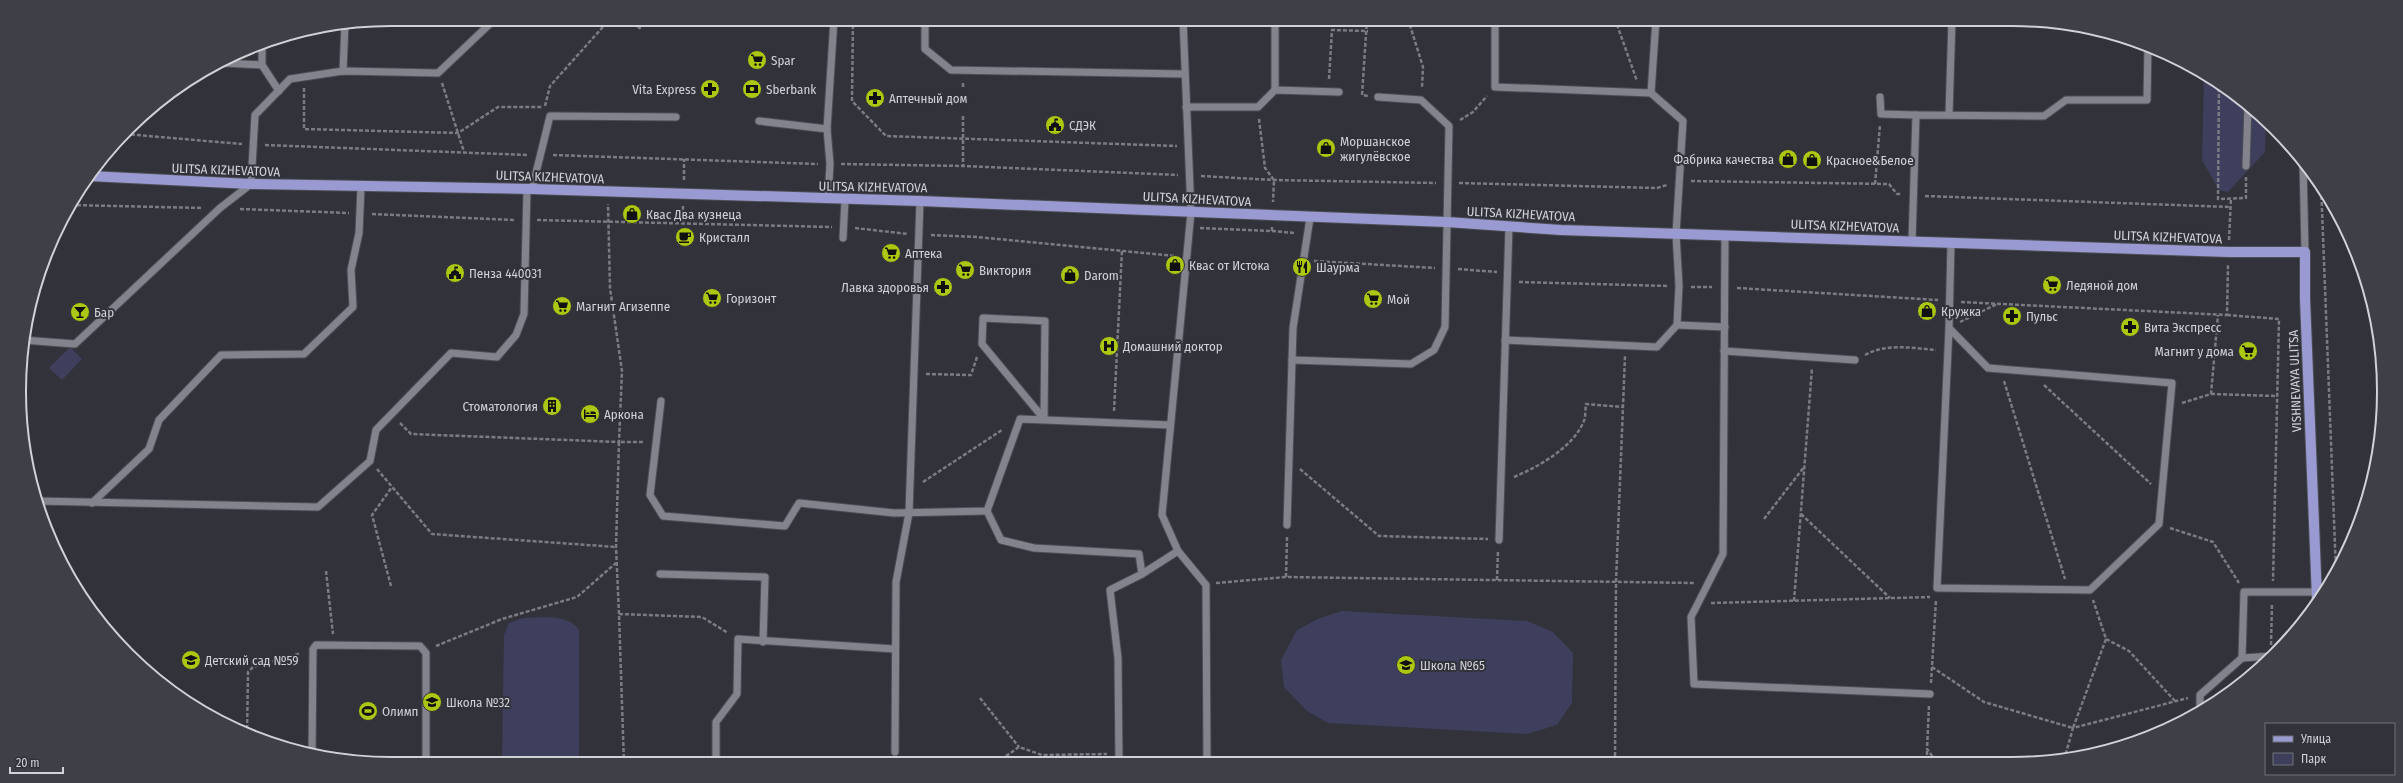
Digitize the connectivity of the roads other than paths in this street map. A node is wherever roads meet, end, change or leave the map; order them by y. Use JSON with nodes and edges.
{"nodes":[{"id":1,"x":488,"y":26,"type":"edge"},
{"id":2,"x":834,"y":26,"type":"edge"},
{"id":3,"x":925,"y":26,"type":"edge"},
{"id":4,"x":1183,"y":26,"type":"edge"},
{"id":5,"x":1274,"y":26,"type":"edge"},
{"id":6,"x":1495,"y":26,"type":"edge"},
{"id":7,"x":1656,"y":26,"type":"edge"},
{"id":8,"x":1952,"y":26,"type":"edge"},
{"id":9,"x":345,"y":29,"type":"edge"},
{"id":10,"x":262,"y":50,"type":"edge"},
{"id":11,"x":2148,"y":53,"type":"edge"},
{"id":12,"x":231,"y":63,"type":"edge"},
{"id":13,"x":262,"y":65,"type":"junction"},
{"id":14,"x":343,"y":72,"type":"junction"},
{"id":15,"x":1184,"y":74,"type":"junction"},
{"id":16,"x":1275,"y":90,"type":"junction"},
{"id":17,"x":279,"y":91,"type":"junction"},
{"id":18,"x":1339,"y":92,"type":"dead end"},
{"id":19,"x":1651,"y":93,"type":"junction"},
{"id":20,"x":1378,"y":97,"type":"dead end"},
{"id":21,"x":1880,"y":97,"type":"dead end"},
{"id":22,"x":1186,"y":107,"type":"junction"},
{"id":23,"x":2248,"y":113,"type":"edge"},
{"id":24,"x":1916,"y":115,"type":"junction"},
{"id":25,"x":1948,"y":115,"type":"junction"},
{"id":26,"x":676,"y":117,"type":"dead end"},
{"id":27,"x":759,"y":121,"type":"dead end"},
{"id":28,"x":827,"y":129,"type":"junction"},
{"id":29,"x":2246,"y":166,"type":"road end"},
{"id":30,"x":2303,"y":172,"type":"edge"},
{"id":31,"x":97,"y":176,"type":"edge"},
{"id":32,"x":251,"y":184,"type":"junction"},
{"id":33,"x":361,"y":187,"type":"junction"},
{"id":34,"x":529,"y":189,"type":"junction"},
{"id":35,"x":828,"y":199,"type":"junction"},
{"id":36,"x":845,"y":200,"type":"junction"},
{"id":37,"x":920,"y":201,"type":"junction"},
{"id":38,"x":1192,"y":212,"type":"junction"},
{"id":39,"x":1310,"y":218,"type":"junction"},
{"id":40,"x":1447,"y":222,"type":"junction"},
{"id":41,"x":1509,"y":227,"type":"junction"},
{"id":42,"x":1676,"y":234,"type":"junction"},
{"id":43,"x":1725,"y":235,"type":"junction"},
{"id":44,"x":844,"y":238,"type":"dead end"},
{"id":45,"x":1912,"y":241,"type":"junction"},
{"id":46,"x":1951,"y":243,"type":"junction"},
{"id":47,"x":2305,"y":252,"type":"junction"},
{"id":48,"x":1677,"y":325,"type":"junction"},
{"id":49,"x":1724,"y":327,"type":"junction"},
{"id":50,"x":1949,"y":328,"type":"junction"},
{"id":51,"x":1505,"y":340,"type":"junction"},
{"id":52,"x":30,"y":341,"type":"edge"},
{"id":53,"x":1724,"y":351,"type":"junction"},
{"id":54,"x":1292,"y":360,"type":"junction"},
{"id":55,"x":1855,"y":360,"type":"dead end"},
{"id":56,"x":661,"y":401,"type":"dead end"},
{"id":57,"x":1044,"y":419,"type":"junction"},
{"id":58,"x":1170,"y":425,"type":"junction"},
{"id":59,"x":43,"y":502,"type":"edge"},
{"id":60,"x":92,"y":503,"type":"junction"},
{"id":61,"x":987,"y":511,"type":"junction"},
{"id":62,"x":909,"y":513,"type":"junction"},
{"id":63,"x":1287,"y":525,"type":"road end"},
{"id":64,"x":1499,"y":540,"type":"road end"},
{"id":65,"x":1178,"y":551,"type":"junction"},
{"id":66,"x":660,"y":574,"type":"dead end"},
{"id":67,"x":1142,"y":574,"type":"junction"},
{"id":68,"x":2317,"y":592,"type":"edge"},
{"id":69,"x":2314,"y":596,"type":"edge"},
{"id":70,"x":763,"y":642,"type":"junction"},
{"id":71,"x":895,"y":648,"type":"junction"},
{"id":72,"x":2263,"y":657,"type":"edge"},
{"id":73,"x":2242,"y":658,"type":"junction"},
{"id":74,"x":1930,"y":694,"type":"road end"},
{"id":75,"x":2200,"y":704,"type":"edge"},
{"id":76,"x":312,"y":748,"type":"edge"},
{"id":77,"x":895,"y":752,"type":"dead end"},
{"id":78,"x":426,"y":757,"type":"edge"},
{"id":79,"x":716,"y":757,"type":"edge"},
{"id":80,"x":1119,"y":757,"type":"edge"},
{"id":81,"x":1206,"y":757,"type":"edge"}],
"edges":[{"from":1,"to":14,"type":"street"},
{"from":2,"to":28,"type":"street"},
{"from":3,"to":15,"type":"street"},
{"from":4,"to":15,"type":"street"},
{"from":5,"to":16,"type":"street"},
{"from":6,"to":19,"type":"street"},
{"from":7,"to":19,"type":"street"},
{"from":8,"to":25,"type":"street"},
{"from":9,"to":14,"type":"street"},
{"from":10,"to":13,"type":"street"},
{"from":11,"to":25,"type":"street"},
{"from":12,"to":13,"type":"street"},
{"from":13,"to":17,"type":"street"},
{"from":14,"to":17,"type":"street"},
{"from":15,"to":22,"type":"street"},
{"from":16,"to":18,"type":"street"},
{"from":16,"to":22,"type":"street"},
{"from":17,"to":32,"type":"street"},
{"from":19,"to":42,"type":"street"},
{"from":20,"to":40,"type":"street"},
{"from":21,"to":24,"type":"street"},
{"from":22,"to":38,"type":"street"},
{"from":23,"to":29,"type":"street"},
{"from":24,"to":25,"type":"street"},
{"from":24,"to":45,"type":"street"},
{"from":26,"to":34,"type":"street"},
{"from":27,"to":28,"type":"street"},
{"from":28,"to":35,"type":"street"},
{"from":30,"to":47,"type":"street","name":"VISHNEVAYA ULITSA"},
{"from":31,"to":32,"type":"main road","name":"ULITSA KIZHEVATOVA"},
{"from":32,"to":33,"type":"main road","name":"ULITSA KIZHEVATOVA"},
{"from":32,"to":52,"type":"street"},
{"from":33,"to":34,"type":"main road","name":"ULITSA KIZHEVATOVA"},
{"from":33,"to":60,"type":"street"},
{"from":34,"to":35,"type":"main road","name":"ULITSA KIZHEVATOVA"},
{"from":34,"to":60,"type":"street"},
{"from":35,"to":36,"type":"main road","name":"ULITSA KIZHEVATOVA"},
{"from":36,"to":37,"type":"main road","name":"ULITSA KIZHEVATOVA"},
{"from":36,"to":44,"type":"street"},
{"from":37,"to":38,"type":"main road","name":"ULITSA KIZHEVATOVA"},
{"from":37,"to":62,"type":"street"},
{"from":38,"to":39,"type":"main road","name":"ULITSA KIZHEVATOVA"},
{"from":38,"to":58,"type":"street"},
{"from":39,"to":40,"type":"main road","name":"ULITSA KIZHEVATOVA"},
{"from":39,"to":54,"type":"street"},
{"from":40,"to":41,"type":"main road","name":"ULITSA KIZHEVATOVA"},
{"from":40,"to":54,"type":"street"},
{"from":41,"to":42,"type":"main road","name":"ULITSA KIZHEVATOVA"},
{"from":41,"to":51,"type":"street"},
{"from":42,"to":43,"type":"main road","name":"ULITSA KIZHEVATOVA"},
{"from":42,"to":48,"type":"street"},
{"from":43,"to":45,"type":"main road","name":"ULITSA KIZHEVATOVA"},
{"from":43,"to":49,"type":"street"},
{"from":45,"to":46,"type":"main road","name":"ULITSA KIZHEVATOVA"},
{"from":46,"to":47,"type":"main road","name":"ULITSA KIZHEVATOVA"},
{"from":46,"to":50,"type":"street"},
{"from":47,"to":68,"type":"main road","name":"VISHNEVAYA ULITSA"},
{"from":48,"to":49,"type":"street"},
{"from":48,"to":51,"type":"street"},
{"from":49,"to":53,"type":"street"},
{"from":50,"to":50,"type":"street"},
{"from":51,"to":64,"type":"street"},
{"from":53,"to":55,"type":"street"},
{"from":53,"to":74,"type":"street"},
{"from":54,"to":63,"type":"street"},
{"from":56,"to":62,"type":"street"},
{"from":57,"to":57,"type":"street"},
{"from":57,"to":58,"type":"street"},
{"from":57,"to":61,"type":"street"},
{"from":58,"to":65,"type":"street"},
{"from":59,"to":60,"type":"street"},
{"from":61,"to":62,"type":"street"},
{"from":61,"to":67,"type":"street"},
{"from":62,"to":71,"type":"street"},
{"from":65,"to":67,"type":"street"},
{"from":65,"to":81,"type":"street"},
{"from":66,"to":70,"type":"street"},
{"from":67,"to":80,"type":"street"},
{"from":69,"to":73,"type":"street"},
{"from":70,"to":71,"type":"street"},
{"from":70,"to":79,"type":"street"},
{"from":71,"to":77,"type":"street"},
{"from":72,"to":73,"type":"street"},
{"from":73,"to":75,"type":"street"},
{"from":76,"to":78,"type":"street"}]}
